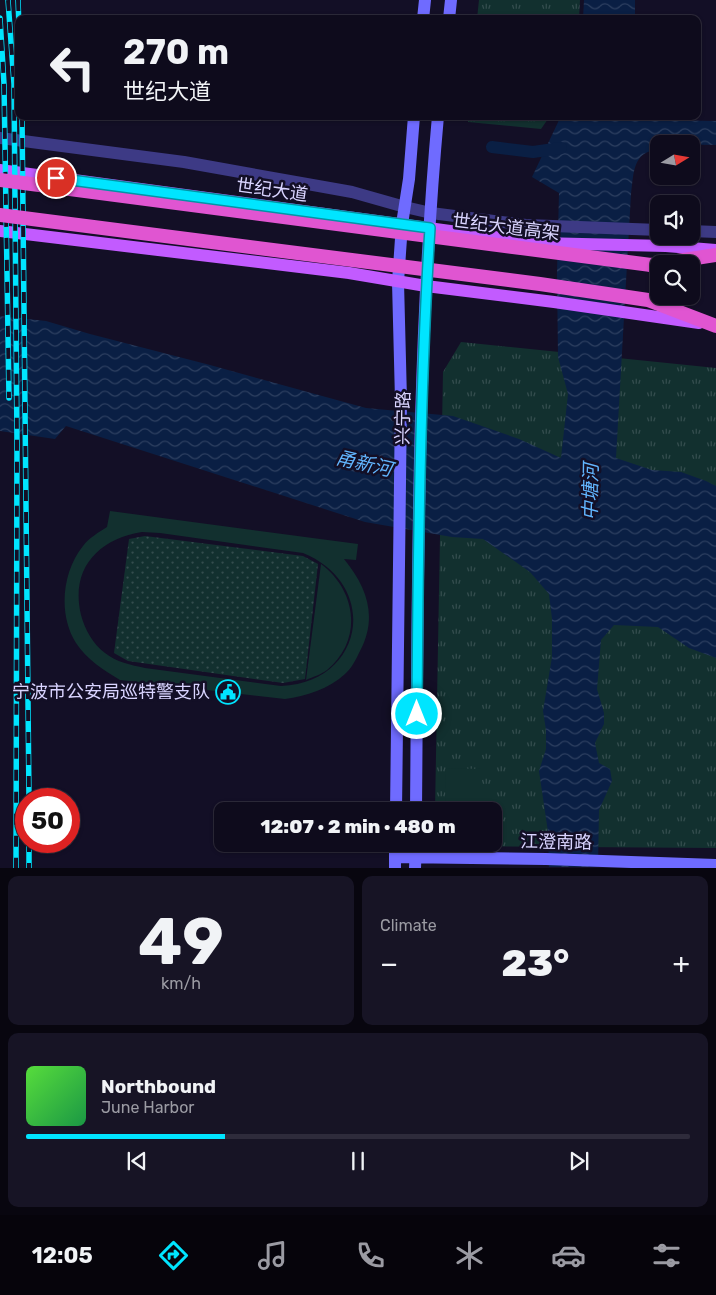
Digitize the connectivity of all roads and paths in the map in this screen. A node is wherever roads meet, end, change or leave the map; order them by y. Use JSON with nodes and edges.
{"nodes":[{"id":1,"x":425,"y":0,"type":"edge"},
{"id":2,"x":451,"y":0,"type":"edge"},
{"id":3,"x":423,"y":15,"type":"edge"},
{"id":4,"x":449,"y":15,"type":"edge"},
{"id":5,"x":414,"y":120,"type":"edge"},
{"id":6,"x":438,"y":120,"type":"edge"},
{"id":7,"x":0,"y":138,"type":"edge"},
{"id":8,"x":0,"y":170,"type":"edge"},
{"id":9,"x":0,"y":180,"type":"edge"},
{"id":10,"x":405,"y":207,"type":"junction"},
{"id":11,"x":431,"y":213,"type":"junction"},
{"id":12,"x":0,"y":215,"type":"edge"},
{"id":13,"x":402,"y":224,"type":"junction"},
{"id":14,"x":430,"y":228,"type":"junction"},
{"id":15,"x":650,"y":230,"type":"edge"},
{"id":16,"x":0,"y":231,"type":"edge"},
{"id":17,"x":700,"y":231,"type":"edge"},
{"id":18,"x":716,"y":232,"type":"edge"},
{"id":19,"x":716,"y":250,"type":"edge"},
{"id":20,"x":716,"y":256,"type":"edge"},
{"id":21,"x":398,"y":282,"type":"junction"},
{"id":22,"x":426,"y":286,"type":"junction"},
{"id":23,"x":716,"y":325,"type":"edge"},
{"id":24,"x":396,"y":802,"type":"edge"},
{"id":25,"x":416,"y":802,"type":"edge"},
{"id":26,"x":395,"y":862,"type":"edge"},
{"id":27,"x":415,"y":863,"type":"edge"},
{"id":28,"x":716,"y":865,"type":"edge"}],
"edges":[{"from":1,"to":3,"type":"main road"},
{"from":2,"to":4,"type":"main road"},
{"from":5,"to":10,"type":"main road"},
{"from":6,"to":11,"type":"main road","name":"兴宁路"},
{"from":7,"to":10,"type":"street"},
{"from":8,"to":13,"type":"main road","name":"世纪大道"},
{"from":9,"to":20,"type":"highway","name":"世纪大道高架","bridge":true},
{"from":10,"to":11,"type":"street"},
{"from":10,"to":13,"type":"main road"},
{"from":11,"to":14,"type":"main road","name":"兴宁路"},
{"from":11,"to":15,"type":"street"},
{"from":12,"to":23,"type":"highway","bridge":true},
{"from":13,"to":14,"type":"main road","name":"世纪大道"},
{"from":13,"to":21,"type":"main road"},
{"from":14,"to":19,"type":"main road","name":"世纪大道"},
{"from":14,"to":22,"type":"main road","name":"兴宁路"},
{"from":16,"to":21,"type":"main road"},
{"from":17,"to":18,"type":"street"},
{"from":21,"to":22,"type":"main road"},
{"from":21,"to":24,"type":"main road","name":"兴宁路"},
{"from":22,"to":23,"type":"main road"},
{"from":22,"to":25,"type":"main road","name":"兴宁路"},
{"from":26,"to":27,"type":"main road","name":"江澄南路"},
{"from":27,"to":28,"type":"main road","name":"江澄南路"}]}
